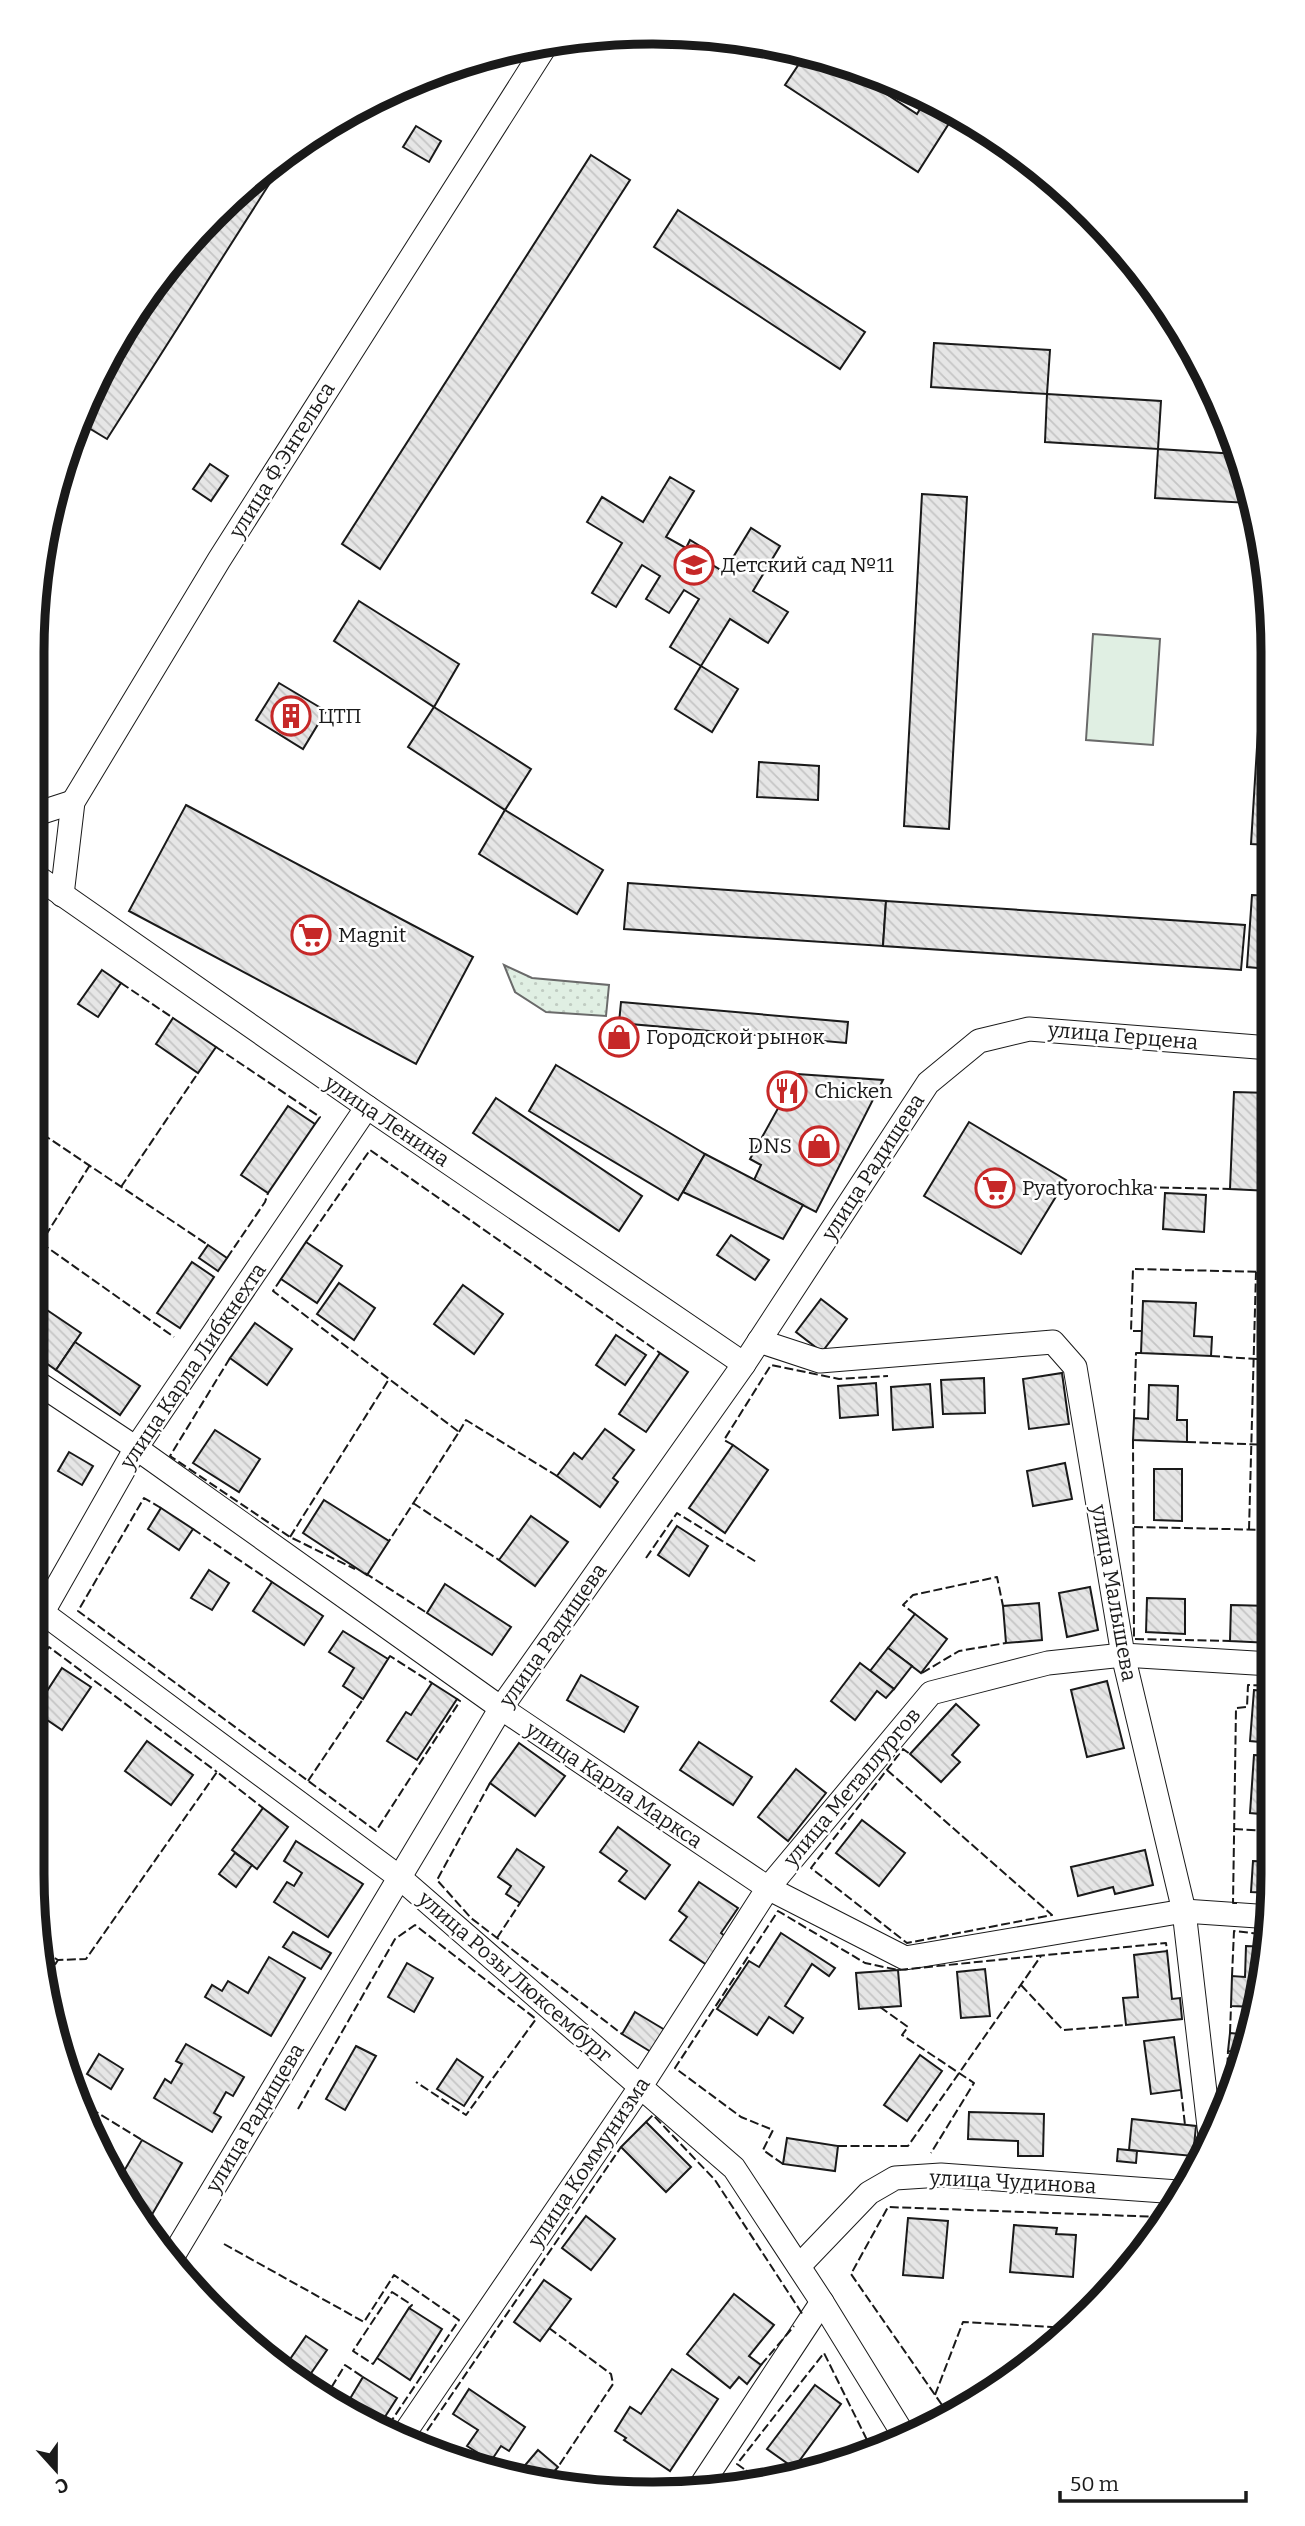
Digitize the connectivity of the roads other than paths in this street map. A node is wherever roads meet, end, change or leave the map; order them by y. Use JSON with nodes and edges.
{"nodes":[{"id":1,"x":540,"y":54,"type":"edge"},
{"id":2,"x":74,"y":802,"type":"junction"},
{"id":3,"x":44,"y":812,"type":"edge"},
{"id":4,"x":44,"y":882,"type":"edge"},
{"id":5,"x":62,"y":895,"type":"junction"},
{"id":6,"x":979,"y":1041,"type":"joint"},
{"id":7,"x":1261,"y":1047,"type":"edge"},
{"id":8,"x":367,"y":1107,"type":"junction"},
{"id":9,"x":758,"y":1341,"type":"junction"},
{"id":10,"x":744,"y":1364,"type":"junction"},
{"id":11,"x":44,"y":1387,"type":"edge"},
{"id":12,"x":136,"y":1448,"type":"junction"},
{"id":13,"x":44,"y":1603,"type":"edge"},
{"id":14,"x":44,"y":1623,"type":"edge"},
{"id":15,"x":1123,"y":1655,"type":"junction"},
{"id":16,"x":1261,"y":1663,"type":"edge"},
{"id":17,"x":501,"y":1708,"type":"junction"},
{"id":18,"x":399,"y":1877,"type":"junction"},
{"id":19,"x":768,"y":1888,"type":"junction"},
{"id":20,"x":1184,"y":1910,"type":"junction"},
{"id":21,"x":1260,"y":1916,"type":"edge"},
{"id":22,"x":641,"y":2086,"type":"junction"},
{"id":23,"x":1208,"y":2121,"type":"edge"},
{"id":24,"x":1172,"y":2192,"type":"edge"},
{"id":25,"x":176,"y":2251,"type":"edge"},
{"id":26,"x":799,"y":2266,"type":"junction"},
{"id":27,"x":822,"y":2302,"type":"junction"},
{"id":28,"x":900,"y":2429,"type":"edge"},
{"id":29,"x":407,"y":2430,"type":"edge"},
{"id":30,"x":705,"y":2480,"type":"edge"}],
"edges":[{"from":1,"to":2,"type":"street","name":"улица Ф.Энгельса"},
{"from":2,"to":3,"type":"street"},
{"from":2,"to":5,"type":"street","name":"улица Ф.Энгельса"},
{"from":4,"to":5,"type":"street","name":"улица Ленина"},
{"from":5,"to":8,"type":"street","name":"улица Ленина"},
{"from":6,"to":7,"type":"street","name":"улица Герцена"},
{"from":6,"to":9,"type":"street","name":"улица Радищева"},
{"from":8,"to":10,"type":"street","name":"улица Ленина"},
{"from":8,"to":12,"type":"street","name":"улица Карла Либкнехта"},
{"from":9,"to":10,"type":"street","name":"улица Радищева"},
{"from":9,"to":15,"type":"street","name":"улица Малышева"},
{"from":10,"to":17,"type":"street","name":"улица Радищева"},
{"from":11,"to":12,"type":"street","name":"улица Карла Маркса"},
{"from":12,"to":13,"type":"street","name":"улица Карла Либкнехта"},
{"from":12,"to":17,"type":"street","name":"улица Карла Маркса"},
{"from":14,"to":18,"type":"street","name":"улица Розы Люксембург"},
{"from":15,"to":16,"type":"street","name":"улица Металлургов"},
{"from":15,"to":19,"type":"street","name":"улица Металлургов"},
{"from":15,"to":20,"type":"street","name":"улица Малышева"},
{"from":17,"to":18,"type":"street","name":"улица Радищева"},
{"from":17,"to":19,"type":"street","name":"улица Карла Маркса"},
{"from":18,"to":22,"type":"street","name":"улица Розы Люксембург"},
{"from":18,"to":25,"type":"street","name":"улица Радищева"},
{"from":19,"to":20,"type":"street","name":"улица Карла Маркса"},
{"from":19,"to":22,"type":"street","name":"улица Коммунизма"},
{"from":20,"to":21,"type":"street","name":"улица Карла Маркса"},
{"from":20,"to":23,"type":"street","name":"улица Малышева"},
{"from":22,"to":26,"type":"street","name":"улица Розы Люксембург"},
{"from":22,"to":29,"type":"street","name":"улица Коммунизма"},
{"from":24,"to":26,"type":"street","name":"улица Чудинова"},
{"from":26,"to":27,"type":"street","name":"улица Розы Люксембург"},
{"from":27,"to":28,"type":"street","name":"улица Розы Люксембург"},
{"from":27,"to":30,"type":"street"}]}
